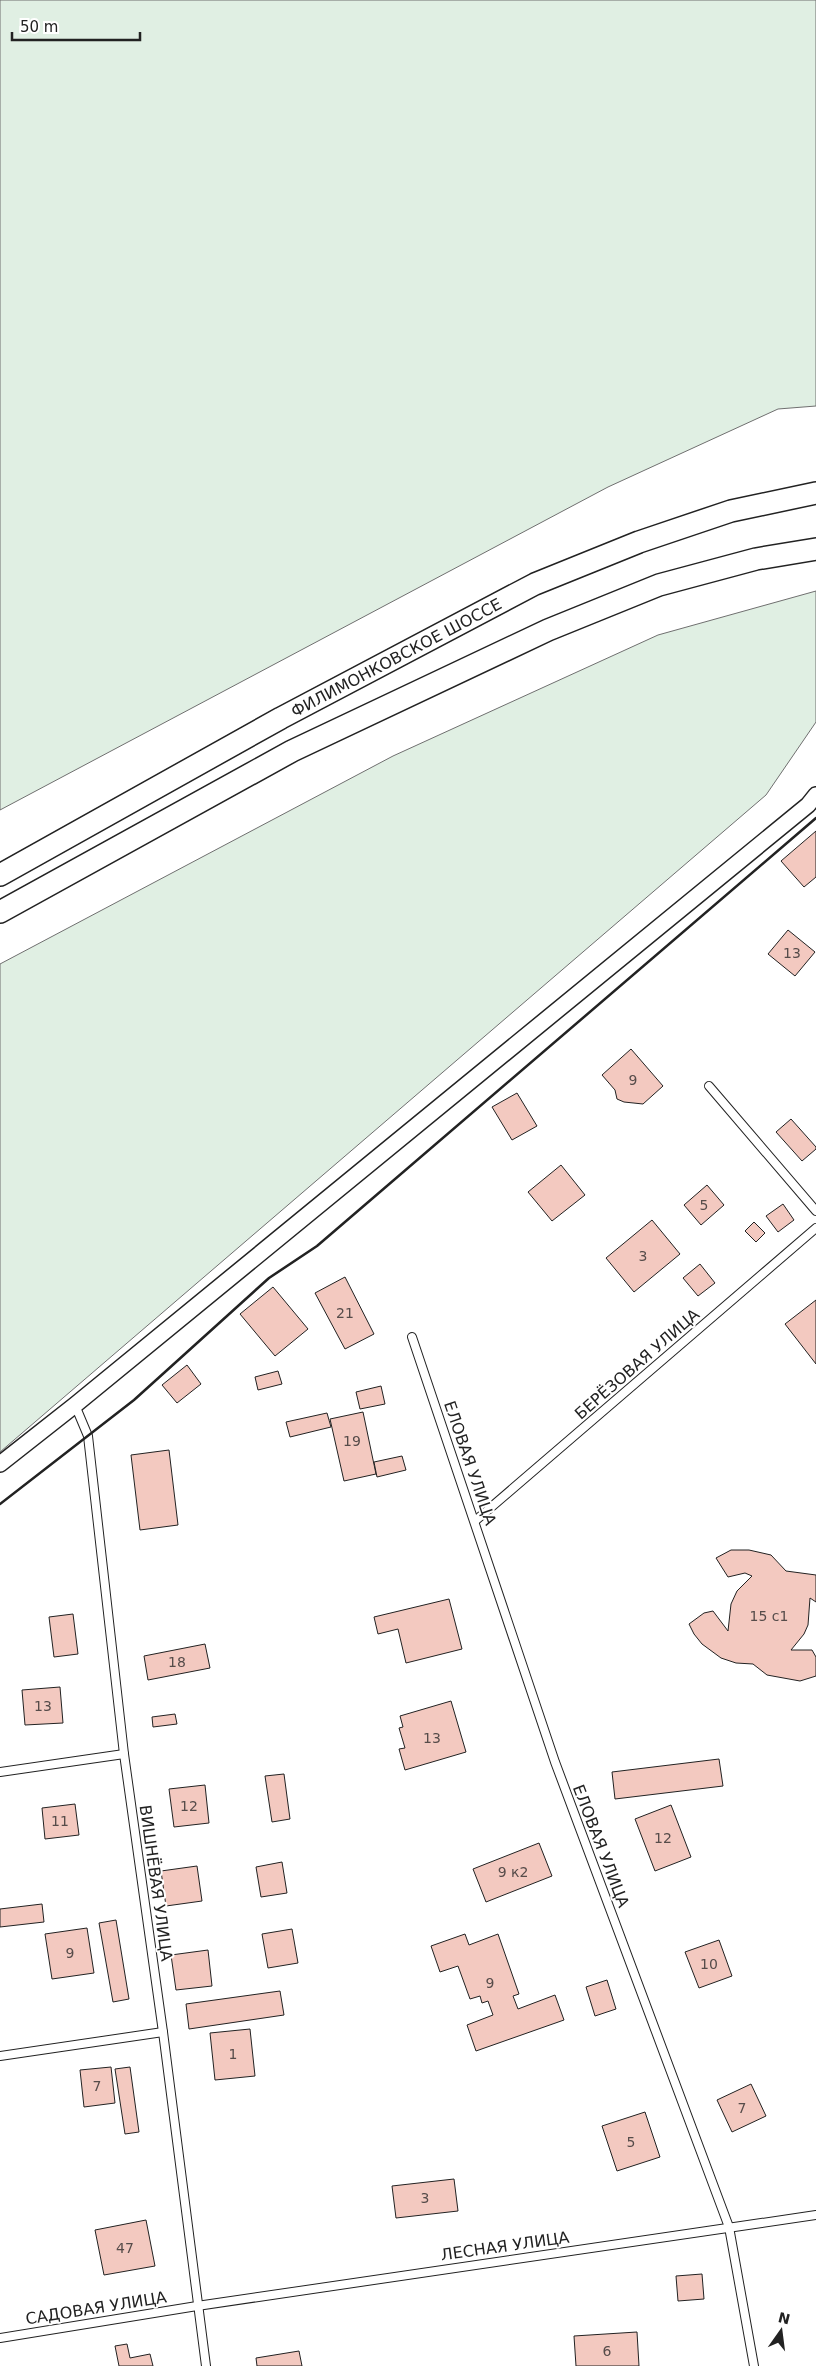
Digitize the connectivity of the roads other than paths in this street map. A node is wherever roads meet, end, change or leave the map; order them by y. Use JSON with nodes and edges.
{"nodes":[{"id":1,"x":816,"y":493,"type":"edge"},
{"id":2,"x":816,"y":548,"type":"edge"},
{"id":3,"x":816,"y":796,"type":"edge"},
{"id":4,"x":0,"y":875,"type":"edge"},
{"id":5,"x":0,"y":912,"type":"edge"},
{"id":6,"x":710,"y":1086,"type":"dead end"},
{"id":7,"x":816,"y":1211,"type":"edge"},
{"id":8,"x":816,"y":1228,"type":"edge"},
{"id":9,"x":412,"y":1337,"type":"dead end"},
{"id":10,"x":75,"y":1405,"type":"junction"},
{"id":11,"x":0,"y":1464,"type":"edge"},
{"id":12,"x":475,"y":1521,"type":"junction"},
{"id":13,"x":124,"y":1754,"type":"junction"},
{"id":14,"x":0,"y":1772,"type":"edge"},
{"id":15,"x":163,"y":2032,"type":"junction"},
{"id":16,"x":0,"y":2056,"type":"edge"},
{"id":17,"x":816,"y":2215,"type":"edge"},
{"id":18,"x":729,"y":2227,"type":"junction"},
{"id":19,"x":197,"y":2306,"type":"junction"},
{"id":20,"x":0,"y":2338,"type":"edge"},
{"id":21,"x":206,"y":2366,"type":"edge"},
{"id":22,"x":754,"y":2366,"type":"edge"}],
"edges":[{"from":1,"to":4,"type":"main road","name":"ФИЛИМОНКОВСКОЕ ШОССЕ"},
{"from":2,"to":5,"type":"main road"},
{"from":3,"to":10,"type":"street"},
{"from":6,"to":7,"type":"lane"},
{"from":8,"to":12,"type":"lane","name":"БЕРЁЗОВАЯ УЛИЦА"},
{"from":9,"to":12,"type":"lane","name":"ЕЛОВАЯ УЛИЦА"},
{"from":10,"to":11,"type":"street"},
{"from":10,"to":13,"type":"lane","name":"ВИШНЁВАЯ УЛИЦА"},
{"from":12,"to":18,"type":"lane","name":"ЕЛОВАЯ УЛИЦА"},
{"from":13,"to":14,"type":"lane"},
{"from":13,"to":15,"type":"lane","name":"ВИШНЁВАЯ УЛИЦА"},
{"from":15,"to":16,"type":"lane"},
{"from":15,"to":19,"type":"lane","name":"ВИШНЁВАЯ УЛИЦА"},
{"from":17,"to":18,"type":"lane","name":"ЛЕСНАЯ УЛИЦА"},
{"from":18,"to":19,"type":"lane","name":"ЛЕСНАЯ УЛИЦА"},
{"from":18,"to":22,"type":"lane","name":"ЕЛОВАЯ УЛИЦА"},
{"from":19,"to":20,"type":"lane","name":"САДОВАЯ УЛИЦА"},
{"from":19,"to":21,"type":"lane","name":"ВИШНЁВАЯ УЛИЦА"}]}
